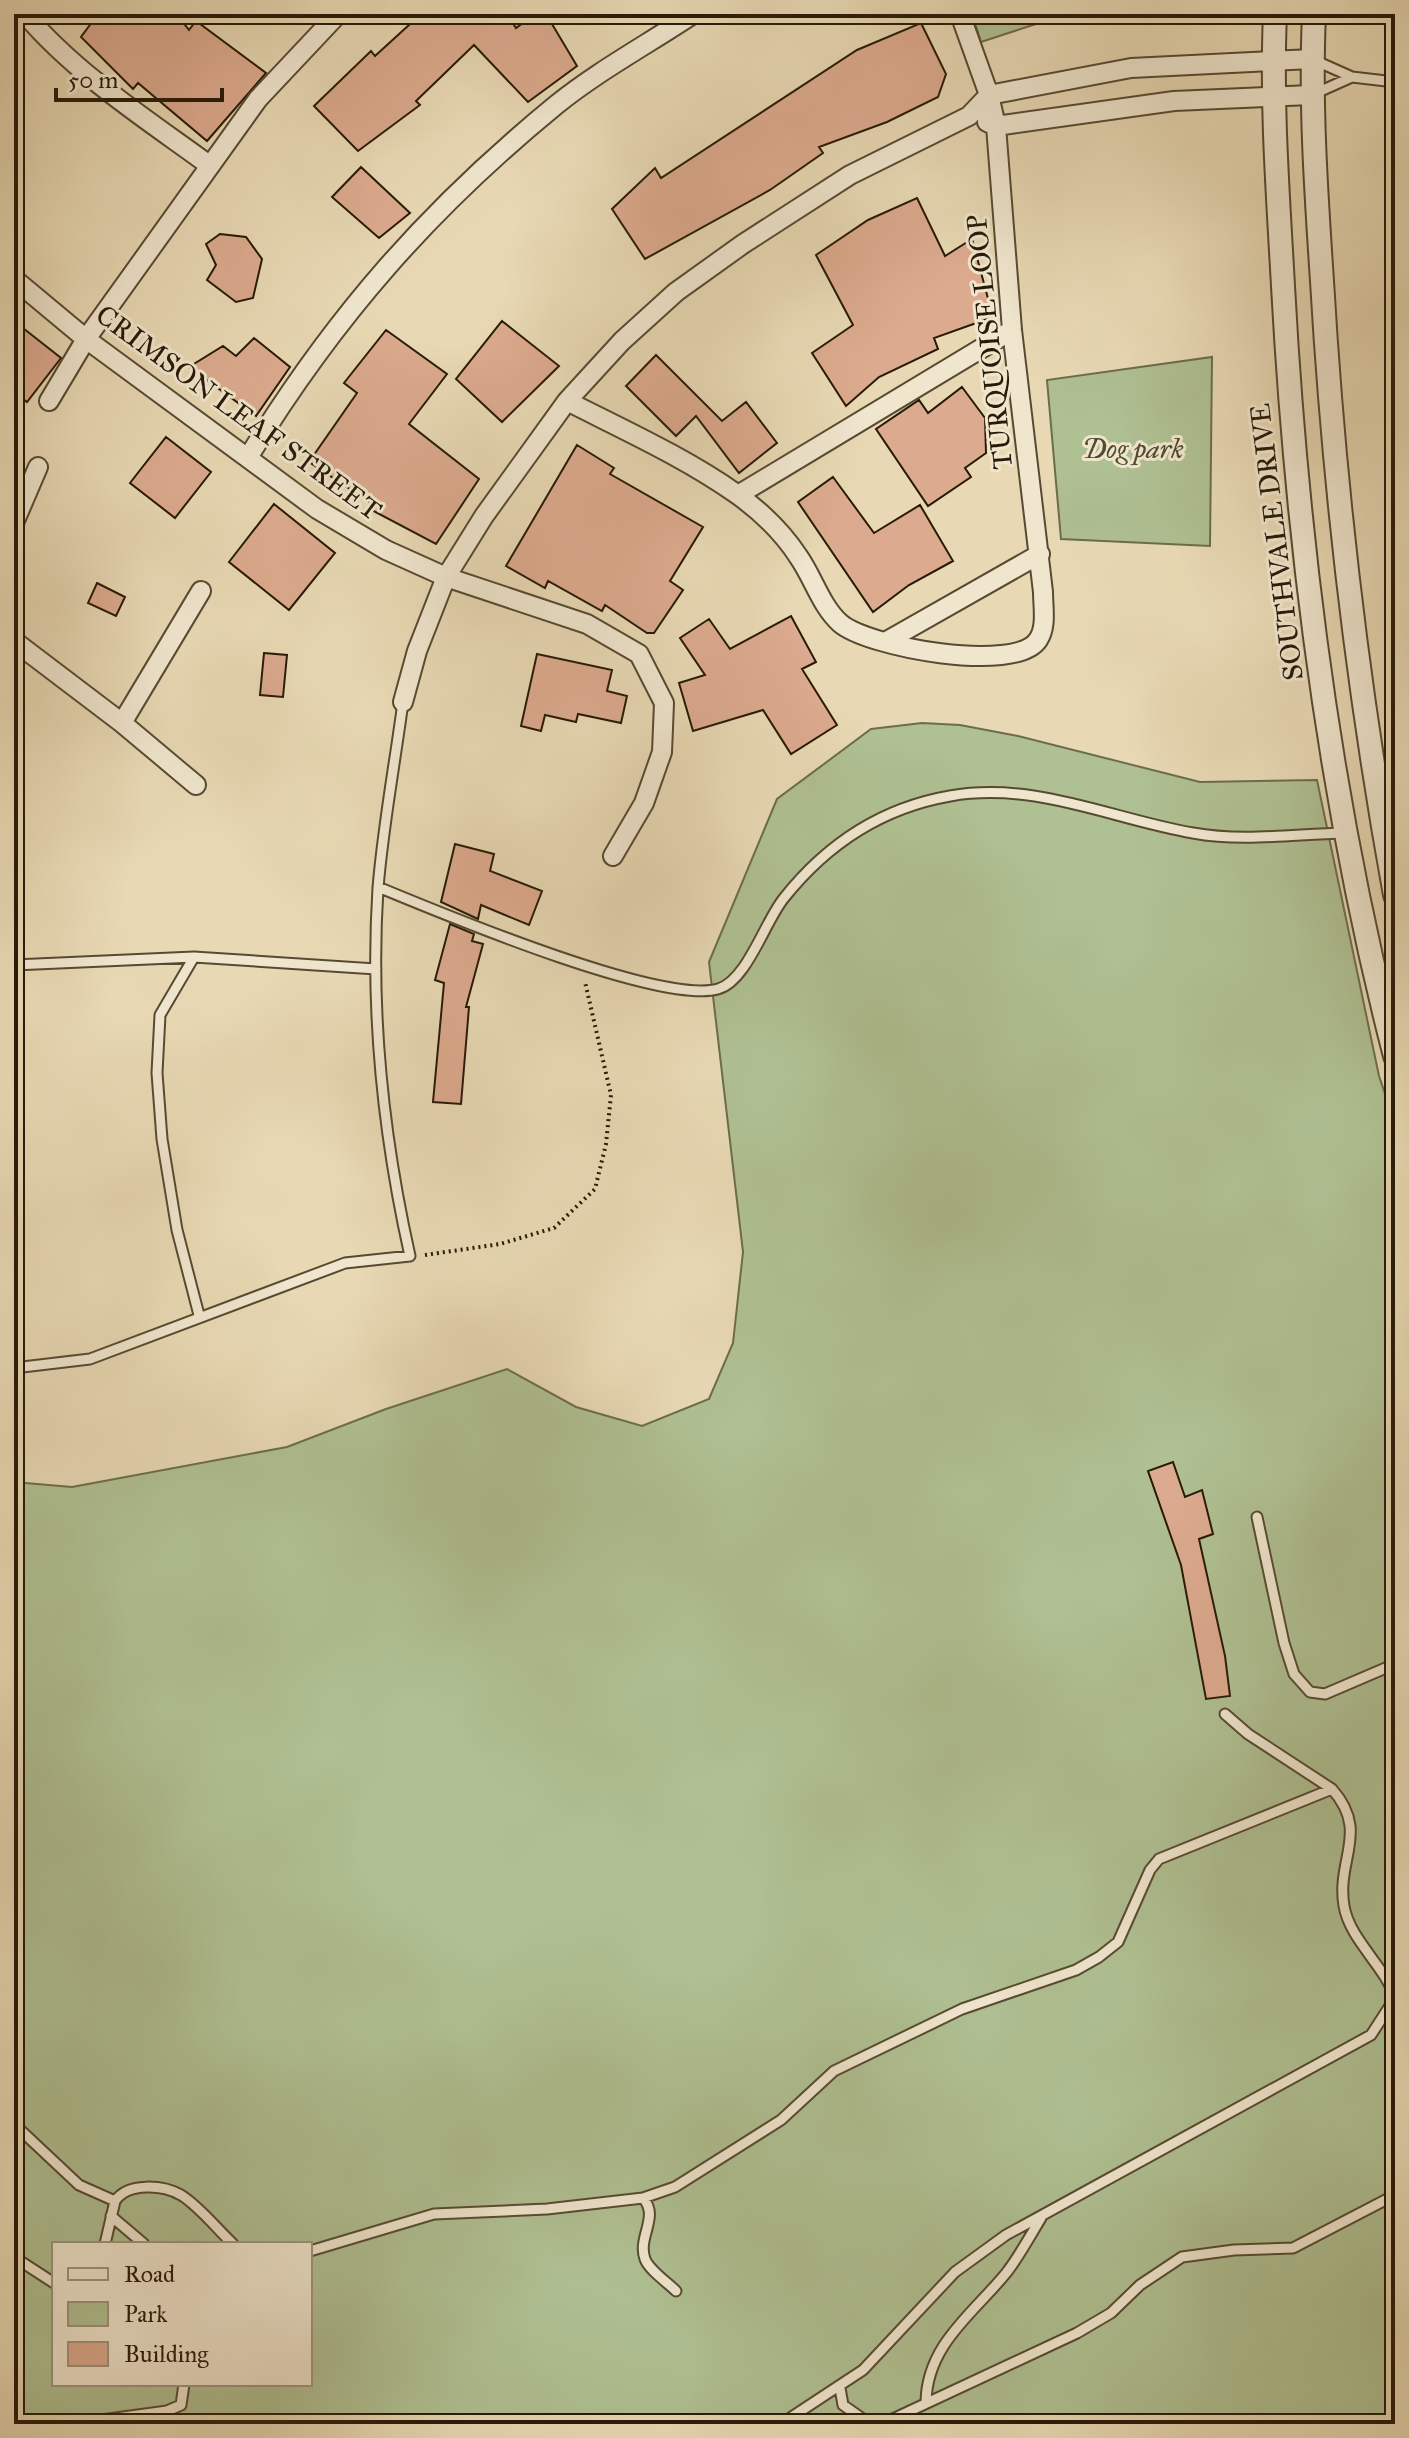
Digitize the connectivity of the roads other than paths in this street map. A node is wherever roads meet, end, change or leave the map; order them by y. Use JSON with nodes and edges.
{"nodes":[{"id":1,"x":25,"y":14,"type":"edge"},
{"id":2,"x":338,"y":14,"type":"edge"},
{"id":3,"x":693,"y":14,"type":"edge"},
{"id":4,"x":960,"y":14,"type":"edge"},
{"id":5,"x":1275,"y":14,"type":"edge"},
{"id":6,"x":1314,"y":14,"type":"edge"},
{"id":7,"x":1395,"y":53,"type":"edge"},
{"id":8,"x":1273,"y":59,"type":"junction"},
{"id":9,"x":1312,"y":59,"type":"junction"},
{"id":10,"x":1352,"y":77,"type":"junction"},
{"id":11,"x":1395,"y":82,"type":"edge"},
{"id":12,"x":989,"y":95,"type":"junction"},
{"id":13,"x":1273,"y":95,"type":"junction"},
{"id":14,"x":1311,"y":95,"type":"junction"},
{"id":15,"x":969,"y":116,"type":"junction"},
{"id":16,"x":996,"y":126,"type":"junction"},
{"id":17,"x":209,"y":165,"type":"junction"},
{"id":18,"x":14,"y":279,"type":"edge"},
{"id":19,"x":1012,"y":330,"type":"junction"},
{"id":20,"x":86,"y":339,"type":"junction"},
{"id":21,"x":49,"y":401,"type":"dead end"},
{"id":22,"x":567,"y":401,"type":"junction"},
{"id":23,"x":249,"y":456,"type":"junction"},
{"id":24,"x":38,"y":467,"type":"dead end"},
{"id":25,"x":738,"y":495,"type":"junction"},
{"id":26,"x":14,"y":523,"type":"edge"},
{"id":27,"x":1040,"y":554,"type":"junction"},
{"id":28,"x":446,"y":577,"type":"junction"},
{"id":29,"x":201,"y":591,"type":"dead end"},
{"id":30,"x":14,"y":641,"type":"edge"},
{"id":31,"x":885,"y":642,"type":"junction"},
{"id":32,"x":403,"y":702,"type":"joint"},
{"id":33,"x":122,"y":723,"type":"junction"},
{"id":34,"x":196,"y":785,"type":"dead end"},
{"id":35,"x":1346,"y":833,"type":"junction"},
{"id":36,"x":613,"y":856,"type":"dead end"},
{"id":37,"x":378,"y":887,"type":"junction"},
{"id":38,"x":1395,"y":895,"type":"edge"},
{"id":39,"x":194,"y":957,"type":"junction"},
{"id":40,"x":14,"y":965,"type":"edge"},
{"id":41,"x":376,"y":969,"type":"junction"},
{"id":42,"x":1395,"y":1056,"type":"edge"},
{"id":43,"x":199,"y":1315,"type":"junction"},
{"id":44,"x":14,"y":1368,"type":"edge"},
{"id":45,"x":1257,"y":1517,"type":"dead end"},
{"id":46,"x":1395,"y":1664,"type":"edge"},
{"id":47,"x":1225,"y":1714,"type":"dead end"},
{"id":48,"x":1332,"y":1789,"type":"junction"},
{"id":49,"x":1395,"y":1997,"type":"edge"},
{"id":50,"x":14,"y":2124,"type":"edge"},
{"id":51,"x":1395,"y":2195,"type":"edge"},
{"id":52,"x":643,"y":2198,"type":"junction"},
{"id":53,"x":115,"y":2201,"type":"junction"},
{"id":54,"x":1042,"y":2215,"type":"junction"},
{"id":55,"x":111,"y":2216,"type":"junction"},
{"id":56,"x":105,"y":2242,"type":"edge"},
{"id":57,"x":142,"y":2242,"type":"edge"},
{"id":58,"x":231,"y":2242,"type":"edge"},
{"id":59,"x":312,"y":2250,"type":"edge"},
{"id":60,"x":14,"y":2257,"type":"edge"},
{"id":61,"x":52,"y":2282,"type":"edge"},
{"id":62,"x":676,"y":2291,"type":"dead end"},
{"id":63,"x":184,"y":2386,"type":"edge"},
{"id":64,"x":840,"y":2388,"type":"junction"},
{"id":65,"x":926,"y":2402,"type":"junction"},
{"id":66,"x":72,"y":2424,"type":"edge"},
{"id":67,"x":781,"y":2424,"type":"edge"},
{"id":68,"x":870,"y":2424,"type":"edge"},
{"id":69,"x":882,"y":2424,"type":"edge"}],
"edges":[{"from":1,"to":17,"type":"street"},
{"from":2,"to":17,"type":"street"},
{"from":3,"to":23,"type":"street"},
{"from":4,"to":12,"type":"street"},
{"from":5,"to":8,"type":"street","name":"SOUTHVALE DRIVE"},
{"from":6,"to":9,"type":"street"},
{"from":7,"to":11,"type":"lane"},
{"from":8,"to":9,"type":"street"},
{"from":8,"to":12,"type":"street"},
{"from":8,"to":13,"type":"street","name":"SOUTHVALE DRIVE"},
{"from":9,"to":10,"type":"lane"},
{"from":9,"to":14,"type":"street"},
{"from":10,"to":11,"type":"lane"},
{"from":10,"to":14,"type":"lane"},
{"from":12,"to":15,"type":"street"},
{"from":12,"to":16,"type":"street","name":"TURQUOISE LOOP"},
{"from":13,"to":14,"type":"street"},
{"from":13,"to":16,"type":"street"},
{"from":13,"to":35,"type":"street","name":"SOUTHVALE DRIVE"},
{"from":14,"to":38,"type":"street"},
{"from":15,"to":16,"type":"street"},
{"from":15,"to":22,"type":"street"},
{"from":16,"to":19,"type":"street","name":"TURQUOISE LOOP"},
{"from":17,"to":20,"type":"street"},
{"from":18,"to":20,"type":"street","name":"CRIMSON LEAF STREET"},
{"from":19,"to":25,"type":"street"},
{"from":19,"to":27,"type":"street","name":"TURQUOISE LOOP"},
{"from":20,"to":21,"type":"street"},
{"from":20,"to":23,"type":"street","name":"CRIMSON LEAF STREET"},
{"from":22,"to":25,"type":"street","name":"TURQUOISE LOOP"},
{"from":22,"to":28,"type":"street"},
{"from":23,"to":28,"type":"street","name":"CRIMSON LEAF STREET"},
{"from":24,"to":26,"type":"street"},
{"from":25,"to":31,"type":"street","name":"TURQUOISE LOOP"},
{"from":27,"to":31,"type":"street"},
{"from":27,"to":31,"type":"street","name":"TURQUOISE LOOP"},
{"from":28,"to":32,"type":"street"},
{"from":28,"to":36,"type":"street","name":"CRIMSON LEAF STREET"},
{"from":29,"to":33,"type":"street"},
{"from":30,"to":33,"type":"street"},
{"from":32,"to":37,"type":"lane"},
{"from":33,"to":34,"type":"street"},
{"from":35,"to":37,"type":"lane"},
{"from":35,"to":42,"type":"street","name":"SOUTHVALE DRIVE"},
{"from":37,"to":41,"type":"lane"},
{"from":39,"to":40,"type":"lane"},
{"from":39,"to":41,"type":"lane"},
{"from":39,"to":43,"type":"lane"},
{"from":41,"to":43,"type":"lane"},
{"from":43,"to":44,"type":"lane"},
{"from":45,"to":46,"type":"lane"},
{"from":47,"to":48,"type":"lane"},
{"from":48,"to":49,"type":"lane"},
{"from":48,"to":52,"type":"lane"},
{"from":49,"to":54,"type":"lane"},
{"from":50,"to":53,"type":"lane"},
{"from":51,"to":65,"type":"lane"},
{"from":52,"to":59,"type":"lane"},
{"from":52,"to":62,"type":"lane"},
{"from":53,"to":55,"type":"lane"},
{"from":53,"to":58,"type":"lane"},
{"from":54,"to":64,"type":"lane"},
{"from":54,"to":65,"type":"lane"},
{"from":55,"to":56,"type":"lane"},
{"from":55,"to":57,"type":"lane"},
{"from":60,"to":61,"type":"lane"},
{"from":63,"to":66,"type":"lane"},
{"from":64,"to":67,"type":"lane"},
{"from":64,"to":68,"type":"lane"},
{"from":65,"to":69,"type":"lane"}]}
